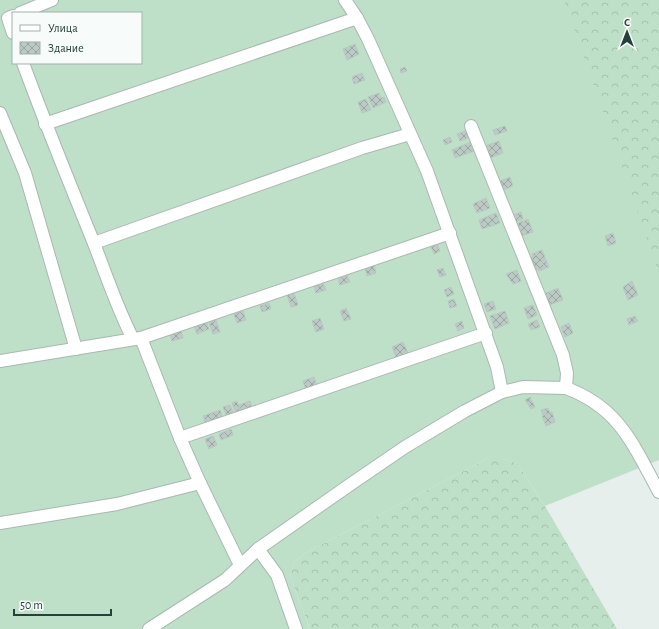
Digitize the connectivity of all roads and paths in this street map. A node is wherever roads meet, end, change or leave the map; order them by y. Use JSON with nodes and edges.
{"nodes":[{"id":1,"x":52,"y":0,"type":"edge"},
{"id":2,"x":345,"y":0,"type":"edge"},
{"id":3,"x":22,"y":12,"type":"edge"},
{"id":4,"x":12,"y":16,"type":"edge"},
{"id":5,"x":358,"y":18,"type":"junction"},
{"id":6,"x":12,"y":30,"type":"edge"},
{"id":7,"x":23,"y":64,"type":"edge"},
{"id":8,"x":0,"y":113,"type":"edge"},
{"id":9,"x":45,"y":124,"type":"junction"},
{"id":10,"x":471,"y":126,"type":"dead end"},
{"id":11,"x":410,"y":134,"type":"junction"},
{"id":12,"x":450,"y":233,"type":"junction"},
{"id":13,"x":94,"y":243,"type":"junction"},
{"id":14,"x":486,"y":333,"type":"junction"},
{"id":15,"x":137,"y":339,"type":"junction"},
{"id":16,"x":76,"y":349,"type":"junction"},
{"id":17,"x":0,"y":361,"type":"edge"},
{"id":18,"x":566,"y":388,"type":"junction"},
{"id":19,"x":502,"y":392,"type":"junction"},
{"id":20,"x":180,"y":438,"type":"junction"},
{"id":21,"x":200,"y":483,"type":"junction"},
{"id":22,"x":659,"y":492,"type":"edge"},
{"id":23,"x":0,"y":523,"type":"edge"},
{"id":24,"x":258,"y":549,"type":"junction"},
{"id":25,"x":240,"y":565,"type":"junction"},
{"id":26,"x":149,"y":629,"type":"edge"},
{"id":27,"x":296,"y":629,"type":"edge"}],
"edges":[{"from":1,"to":3,"type":"lane"},
{"from":2,"to":5,"type":"lane"},
{"from":4,"to":6,"type":"lane"},
{"from":5,"to":9,"type":"lane"},
{"from":5,"to":11,"type":"lane"},
{"from":7,"to":9,"type":"lane"},
{"from":8,"to":16,"type":"lane"},
{"from":9,"to":13,"type":"lane"},
{"from":10,"to":18,"type":"lane"},
{"from":11,"to":12,"type":"lane"},
{"from":11,"to":13,"type":"lane"},
{"from":12,"to":14,"type":"lane"},
{"from":12,"to":15,"type":"lane"},
{"from":13,"to":15,"type":"lane"},
{"from":14,"to":19,"type":"lane"},
{"from":14,"to":20,"type":"lane"},
{"from":15,"to":16,"type":"lane"},
{"from":15,"to":20,"type":"lane"},
{"from":16,"to":17,"type":"lane"},
{"from":18,"to":19,"type":"lane"},
{"from":18,"to":22,"type":"lane"},
{"from":19,"to":24,"type":"lane"},
{"from":20,"to":21,"type":"lane"},
{"from":21,"to":23,"type":"lane"},
{"from":21,"to":25,"type":"lane"},
{"from":24,"to":25,"type":"lane"},
{"from":24,"to":27,"type":"lane"},
{"from":25,"to":26,"type":"lane"}]}
